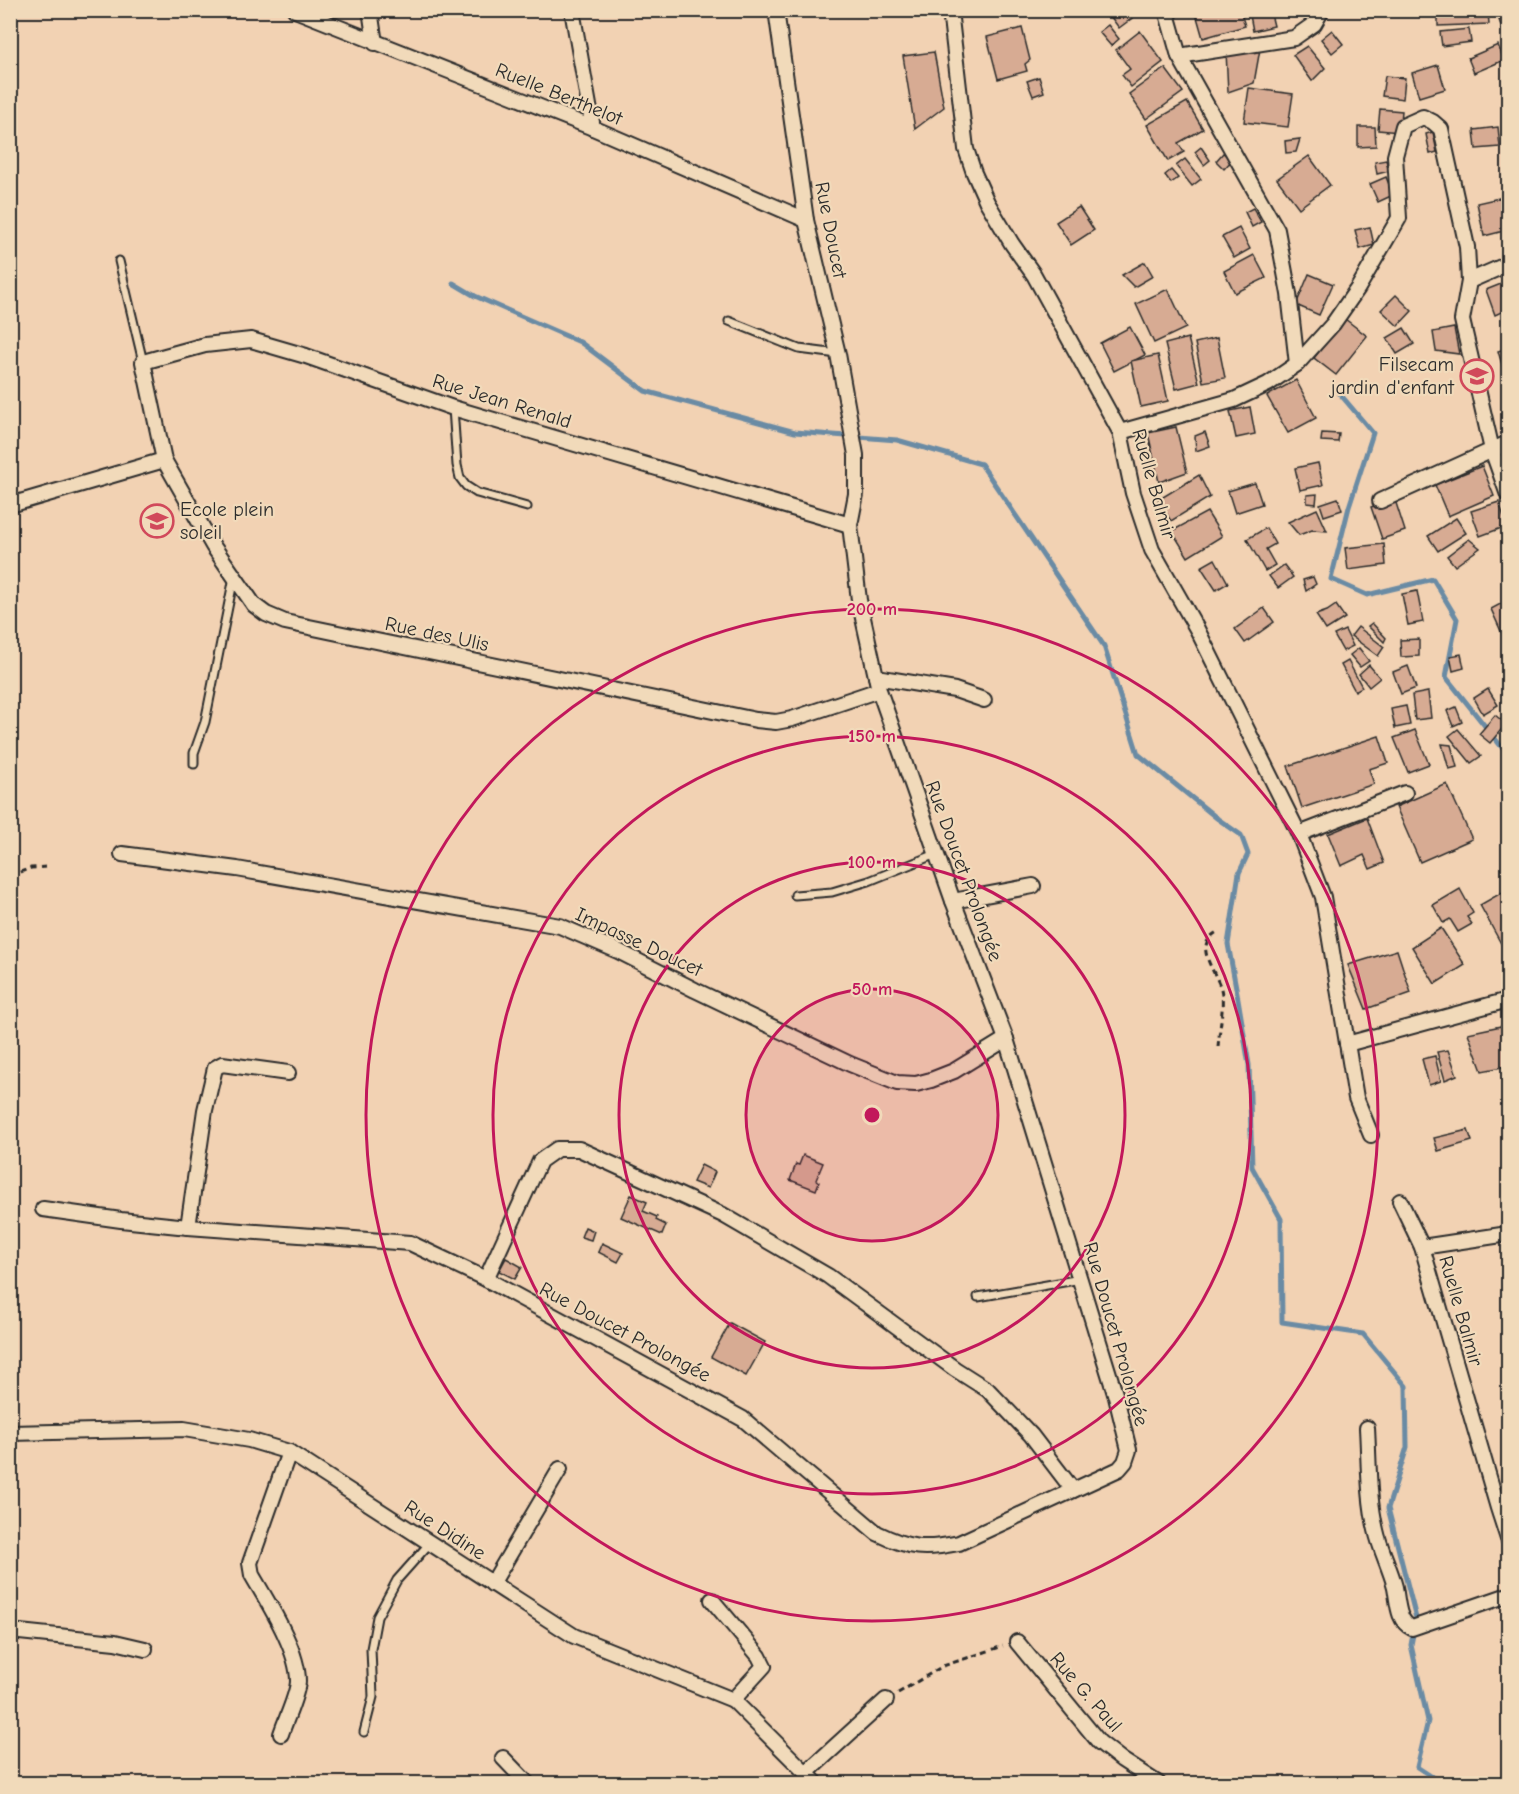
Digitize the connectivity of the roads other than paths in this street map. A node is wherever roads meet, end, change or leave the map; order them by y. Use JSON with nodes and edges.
{"nodes":[{"id":1,"x":295,"y":10,"type":"edge"},
{"id":2,"x":370,"y":10,"type":"edge"},
{"id":3,"x":572,"y":10,"type":"edge"},
{"id":4,"x":776,"y":10,"type":"edge"},
{"id":5,"x":950,"y":10,"type":"edge"},
{"id":6,"x":1166,"y":10,"type":"edge"},
{"id":7,"x":1322,"y":10,"type":"edge"},
{"id":8,"x":375,"y":43,"type":"junction"},
{"id":9,"x":1179,"y":56,"type":"junction"},
{"id":10,"x":593,"y":128,"type":"junction"},
{"id":11,"x":806,"y":220,"type":"junction"},
{"id":12,"x":119,"y":261,"type":"dead end"},
{"id":13,"x":1509,"y":264,"type":"edge"},
{"id":14,"x":1469,"y":281,"type":"junction"},
{"id":15,"x":729,"y":321,"type":"dead end"},
{"id":16,"x":838,"y":354,"type":"junction"},
{"id":17,"x":143,"y":362,"type":"junction"},
{"id":18,"x":1297,"y":364,"type":"junction"},
{"id":19,"x":453,"y":408,"type":"junction"},
{"id":20,"x":1120,"y":432,"type":"junction"},
{"id":21,"x":1509,"y":443,"type":"edge"},
{"id":22,"x":1492,"y":450,"type":"junction"},
{"id":23,"x":856,"y":455,"type":"joint"},
{"id":24,"x":164,"y":460,"type":"junction"},
{"id":25,"x":1509,"y":495,"type":"edge"},
{"id":26,"x":1380,"y":501,"type":"dead end"},
{"id":27,"x":10,"y":505,"type":"edge"},
{"id":28,"x":527,"y":507,"type":"dead end"},
{"id":29,"x":850,"y":525,"type":"junction"},
{"id":30,"x":234,"y":577,"type":"junction"},
{"id":31,"x":877,"y":684,"type":"junction"},
{"id":32,"x":984,"y":700,"type":"dead end"},
{"id":33,"x":194,"y":764,"type":"dead end"},
{"id":34,"x":1405,"y":793,"type":"dead end"},
{"id":35,"x":1299,"y":834,"type":"junction"},
{"id":36,"x":122,"y":854,"type":"dead end"},
{"id":37,"x":936,"y":854,"type":"junction"},
{"id":38,"x":1033,"y":886,"type":"dead end"},
{"id":39,"x":795,"y":895,"type":"dead end"},
{"id":40,"x":953,"y":901,"type":"junction"},
{"id":41,"x":1509,"y":1000,"type":"edge"},
{"id":42,"x":1006,"y":1039,"type":"junction"},
{"id":43,"x":1347,"y":1044,"type":"junction"},
{"id":44,"x":288,"y":1074,"type":"dead end"},
{"id":45,"x":1371,"y":1135,"type":"dead end"},
{"id":46,"x":1400,"y":1201,"type":"dead end"},
{"id":47,"x":43,"y":1209,"type":"dead end"},
{"id":48,"x":188,"y":1227,"type":"junction"},
{"id":49,"x":1509,"y":1234,"type":"edge"},
{"id":50,"x":1422,"y":1247,"type":"junction"},
{"id":51,"x":486,"y":1279,"type":"junction"},
{"id":52,"x":1081,"y":1279,"type":"junction"},
{"id":53,"x":978,"y":1297,"type":"dead end"},
{"id":54,"x":1367,"y":1428,"type":"dead end"},
{"id":55,"x":10,"y":1434,"type":"edge"},
{"id":56,"x":289,"y":1452,"type":"junction"},
{"id":57,"x":560,"y":1469,"type":"dead end"},
{"id":58,"x":1073,"y":1490,"type":"junction"},
{"id":59,"x":1509,"y":1539,"type":"edge"},
{"id":60,"x":429,"y":1544,"type":"junction"},
{"id":61,"x":492,"y":1584,"type":"junction"},
{"id":62,"x":1509,"y":1595,"type":"edge"},
{"id":63,"x":712,"y":1600,"type":"dead end"},
{"id":64,"x":10,"y":1631,"type":"edge"},
{"id":65,"x":1017,"y":1641,"type":"road end"},
{"id":66,"x":145,"y":1649,"type":"dead end"},
{"id":67,"x":733,"y":1700,"type":"junction"},
{"id":68,"x":886,"y":1700,"type":"road end"},
{"id":69,"x":364,"y":1732,"type":"dead end"},
{"id":70,"x":281,"y":1734,"type":"dead end"},
{"id":71,"x":503,"y":1758,"type":"dead end"},
{"id":72,"x":806,"y":1773,"type":"junction"},
{"id":73,"x":528,"y":1784,"type":"edge"},
{"id":74,"x":817,"y":1784,"type":"edge"},
{"id":75,"x":1159,"y":1784,"type":"edge"}],
"edges":[{"from":1,"to":8,"type":"street","name":"Ruelle Berthelot"},
{"from":2,"to":8,"type":"street"},
{"from":3,"to":10,"type":"street"},
{"from":4,"to":11,"type":"street","name":"Rue Doucet"},
{"from":5,"to":20,"type":"street","name":"Ruelle Balmir"},
{"from":6,"to":9,"type":"street"},
{"from":7,"to":9,"type":"street"},
{"from":8,"to":10,"type":"street","name":"Ruelle Berthelot"},
{"from":9,"to":18,"type":"street"},
{"from":10,"to":11,"type":"street","name":"Ruelle Berthelot"},
{"from":11,"to":16,"type":"street","name":"Rue Doucet"},
{"from":12,"to":17,"type":"lane"},
{"from":13,"to":14,"type":"street"},
{"from":14,"to":18,"type":"street"},
{"from":14,"to":22,"type":"street"},
{"from":15,"to":16,"type":"lane"},
{"from":16,"to":23,"type":"street","name":"Rue Doucet"},
{"from":17,"to":19,"type":"street","name":"Rue Jean Renald"},
{"from":17,"to":24,"type":"street","name":"Rue des Ulis"},
{"from":18,"to":20,"type":"street"},
{"from":19,"to":28,"type":"lane"},
{"from":19,"to":29,"type":"street","name":"Rue Jean Renald"},
{"from":20,"to":35,"type":"street","name":"Ruelle Balmir"},
{"from":21,"to":22,"type":"street"},
{"from":22,"to":25,"type":"street"},
{"from":22,"to":26,"type":"street"},
{"from":23,"to":29,"type":"street","name":"Rue Doucet Prolongée"},
{"from":24,"to":27,"type":"street"},
{"from":24,"to":30,"type":"street","name":"Rue des Ulis"},
{"from":29,"to":31,"type":"street","name":"Rue Doucet Prolongée"},
{"from":30,"to":31,"type":"street","name":"Rue des Ulis"},
{"from":30,"to":33,"type":"lane"},
{"from":31,"to":32,"type":"street"},
{"from":31,"to":37,"type":"street","name":"Rue Doucet Prolongée"},
{"from":34,"to":35,"type":"street"},
{"from":35,"to":43,"type":"street","name":"Ruelle Balmir"},
{"from":36,"to":42,"type":"street","name":"Impasse Doucet"},
{"from":37,"to":39,"type":"lane"},
{"from":37,"to":40,"type":"street","name":"Rue Doucet Prolongée"},
{"from":38,"to":40,"type":"street"},
{"from":40,"to":42,"type":"street","name":"Rue Doucet Prolongée"},
{"from":41,"to":43,"type":"street"},
{"from":42,"to":52,"type":"street","name":"Rue Doucet Prolongée"},
{"from":43,"to":45,"type":"street","name":"Ruelle Balmir"},
{"from":44,"to":48,"type":"street"},
{"from":46,"to":50,"type":"street","name":"Ruelle Balmir"},
{"from":47,"to":48,"type":"street","name":"Rue Doucet Prolongée"},
{"from":48,"to":51,"type":"street","name":"Rue Doucet Prolongée"},
{"from":49,"to":50,"type":"street"},
{"from":50,"to":59,"type":"street","name":"Ruelle Balmir"},
{"from":51,"to":58,"type":"street","name":"Rue Doucet Prolongée"},
{"from":51,"to":58,"type":"street"},
{"from":52,"to":53,"type":"lane"},
{"from":52,"to":58,"type":"street","name":"Rue Doucet Prolongée"},
{"from":54,"to":62,"type":"street"},
{"from":55,"to":56,"type":"street","name":"Rue Didine"},
{"from":56,"to":60,"type":"street","name":"Rue Didine"},
{"from":56,"to":70,"type":"street"},
{"from":57,"to":61,"type":"street"},
{"from":60,"to":61,"type":"street","name":"Rue Didine"},
{"from":60,"to":69,"type":"lane"},
{"from":61,"to":67,"type":"street","name":"Rue Didine"},
{"from":63,"to":67,"type":"street"},
{"from":64,"to":66,"type":"street"},
{"from":65,"to":75,"type":"street","name":"Rue G. Paul"},
{"from":67,"to":72,"type":"street","name":"Rue Didine"},
{"from":68,"to":72,"type":"street"},
{"from":71,"to":73,"type":"street"},
{"from":72,"to":74,"type":"street","name":"Rue Didine"}]}
